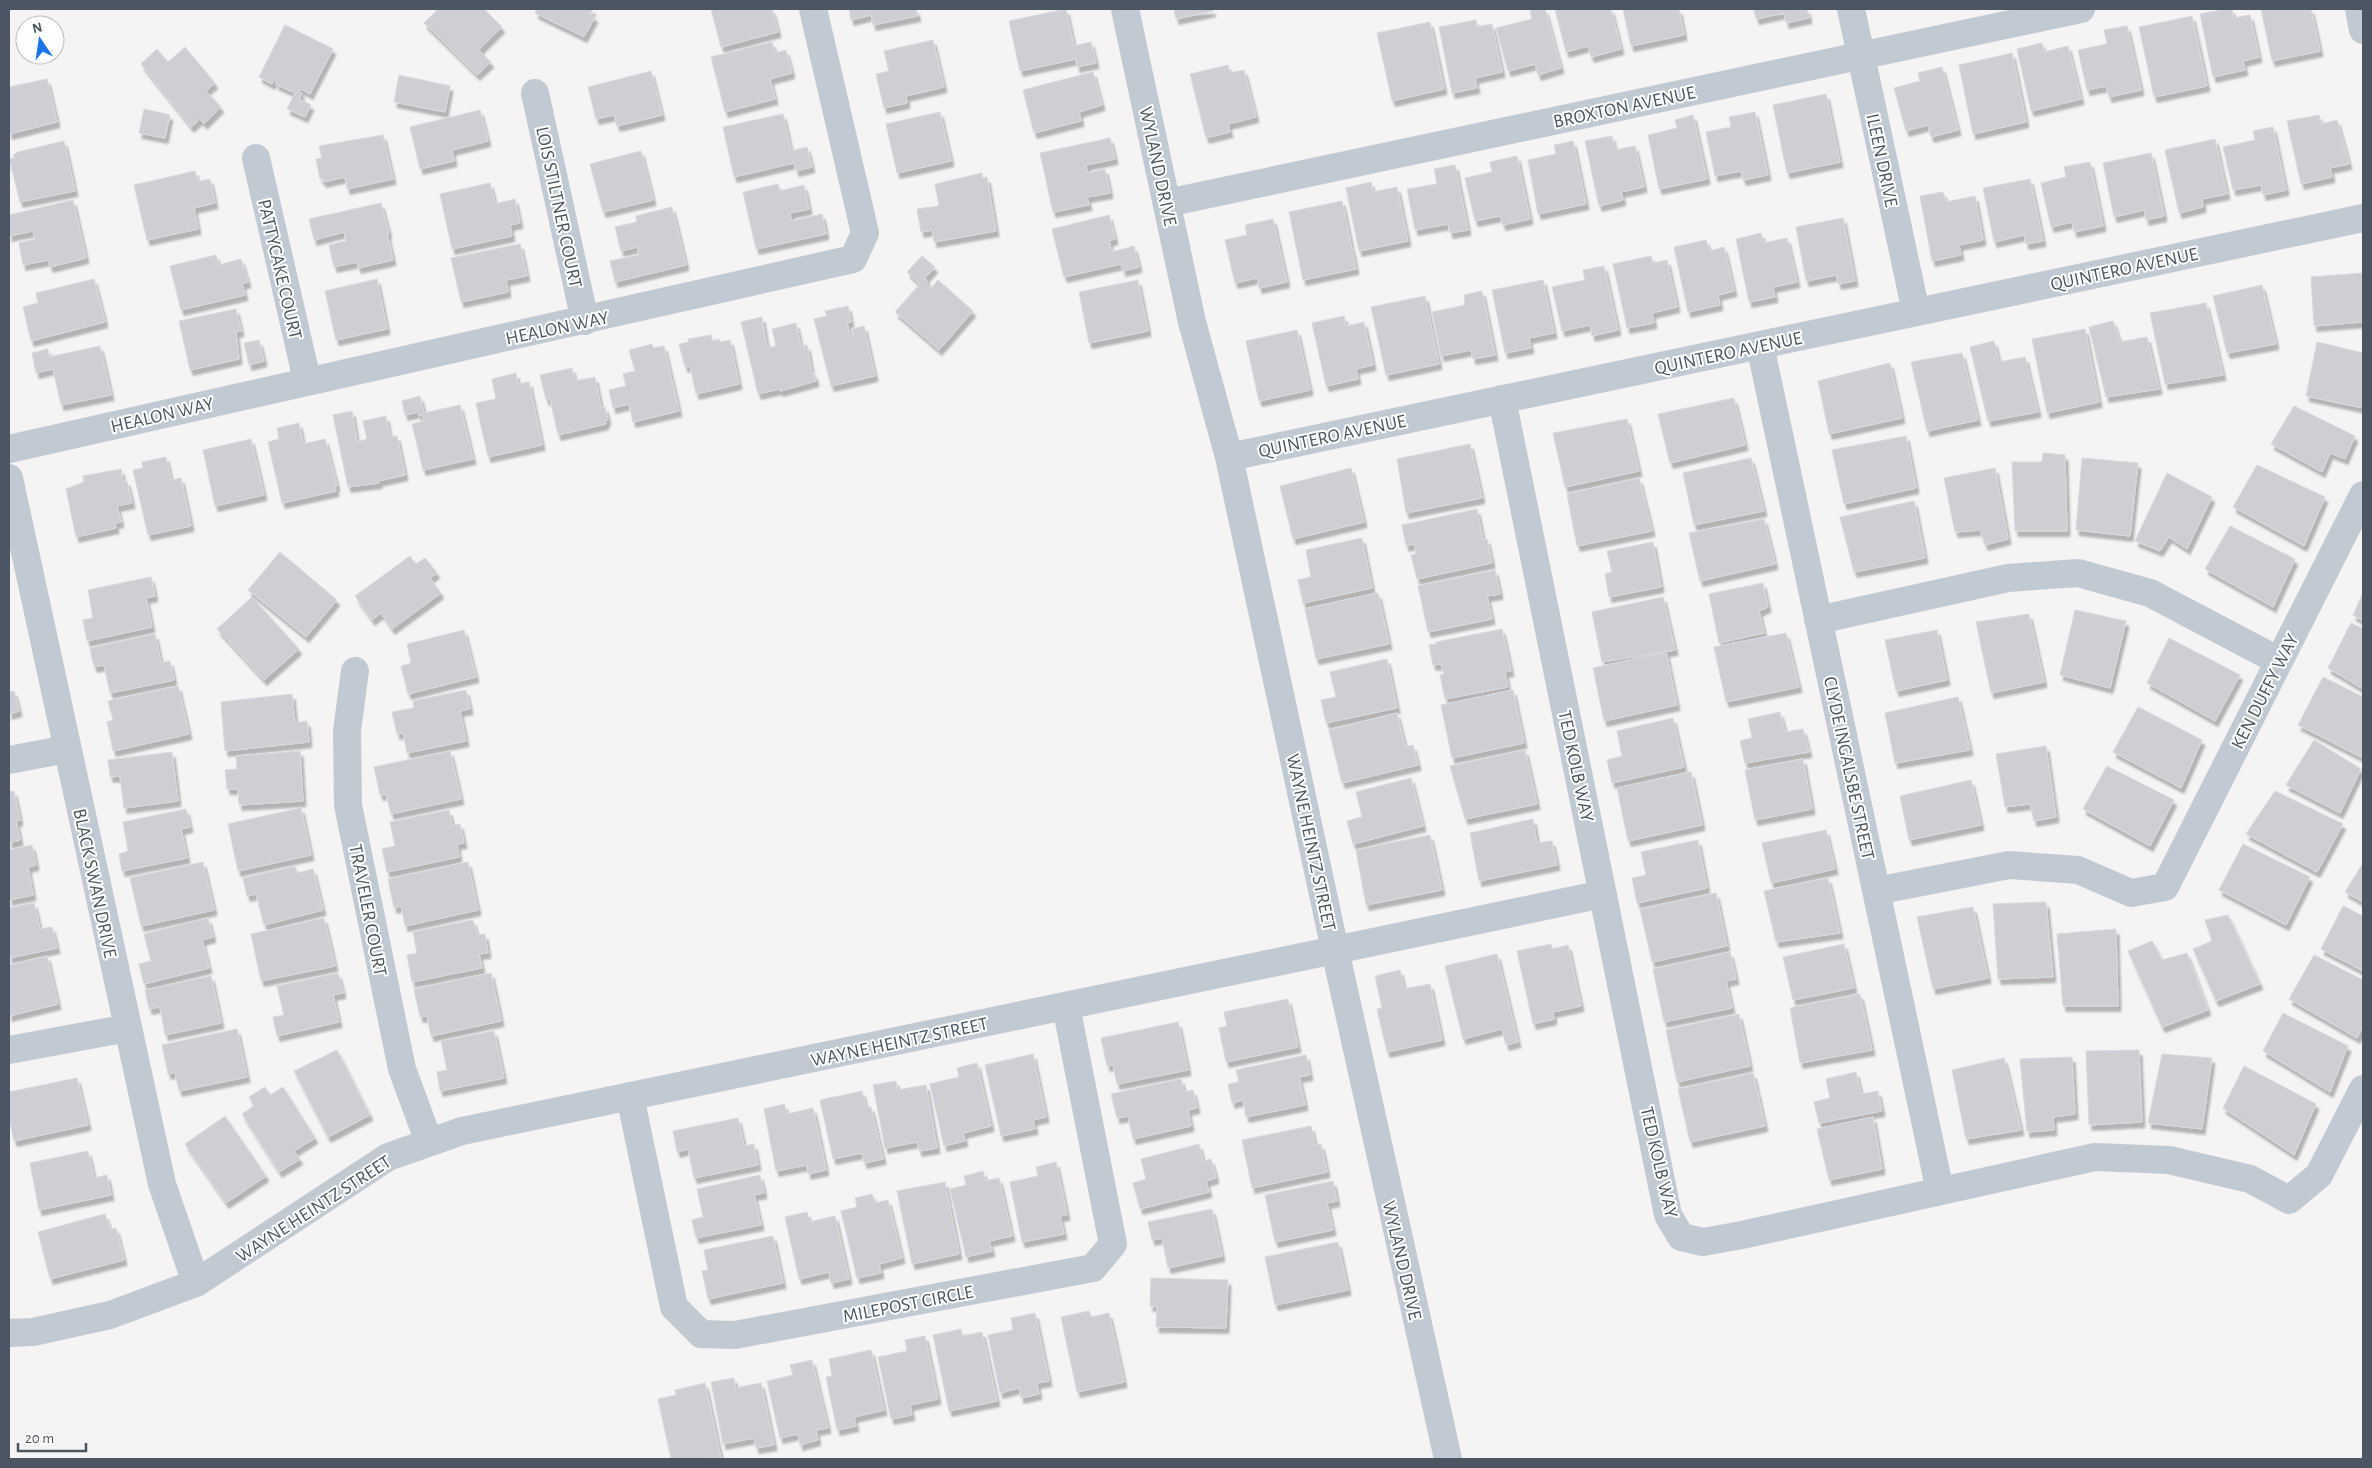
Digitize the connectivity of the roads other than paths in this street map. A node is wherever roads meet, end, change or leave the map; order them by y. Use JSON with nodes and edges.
{"nodes":[{"id":1,"x":813,"y":9,"type":"edge"},
{"id":2,"x":1125,"y":9,"type":"edge"},
{"id":3,"x":1850,"y":9,"type":"edge"},
{"id":4,"x":2082,"y":9,"type":"edge"},
{"id":5,"x":2359,"y":9,"type":"edge"},
{"id":6,"x":2363,"y":30,"type":"edge"},
{"id":7,"x":1861,"y":56,"type":"junction"},
{"id":8,"x":536,"y":93,"type":"dead end"},
{"id":9,"x":256,"y":158,"type":"dead end"},
{"id":10,"x":1167,"y":203,"type":"junction"},
{"id":11,"x":2363,"y":218,"type":"edge"},
{"id":12,"x":1916,"y":312,"type":"junction"},
{"id":13,"x":585,"y":321,"type":"junction"},
{"id":14,"x":1760,"y":345,"type":"junction"},
{"id":15,"x":307,"y":380,"type":"junction"},
{"id":16,"x":1502,"y":399,"type":"junction"},
{"id":17,"x":9,"y":449,"type":"edge"},
{"id":18,"x":1229,"y":457,"type":"junction"},
{"id":19,"x":9,"y":478,"type":"edge"},
{"id":20,"x":2363,"y":495,"type":"edge"},
{"id":21,"x":1818,"y":620,"type":"junction"},
{"id":22,"x":2279,"y":661,"type":"junction"},
{"id":23,"x":355,"y":671,"type":"dead end"},
{"id":24,"x":67,"y":749,"type":"junction"},
{"id":25,"x":9,"y":760,"type":"edge"},
{"id":26,"x":1876,"y":891,"type":"junction"},
{"id":27,"x":1603,"y":894,"type":"junction"},
{"id":28,"x":1335,"y":950,"type":"junction"},
{"id":29,"x":1066,"y":1006,"type":"junction"},
{"id":30,"x":128,"y":1028,"type":"junction"},
{"id":31,"x":9,"y":1050,"type":"edge"},
{"id":32,"x":2363,"y":1089,"type":"edge"},
{"id":33,"x":630,"y":1096,"type":"junction"},
{"id":34,"x":429,"y":1142,"type":"junction"},
{"id":35,"x":1940,"y":1191,"type":"junction"},
{"id":36,"x":196,"y":1283,"type":"junction"},
{"id":37,"x":9,"y":1333,"type":"edge"},
{"id":38,"x":1448,"y":1459,"type":"edge"}],
"edges":[{"from":1,"to":13,"type":"street","name":"HEALON WAY"},
{"from":2,"to":10,"type":"street","name":"WYLAND DRIVE"},
{"from":3,"to":7,"type":"street","name":"ILEEN DRIVE"},
{"from":4,"to":7,"type":"street","name":"BROXTON AVENUE"},
{"from":5,"to":6,"type":"street"},
{"from":7,"to":10,"type":"street","name":"BROXTON AVENUE"},
{"from":7,"to":12,"type":"street","name":"ILEEN DRIVE"},
{"from":8,"to":13,"type":"street","name":"LOIS STILTNER COURT"},
{"from":9,"to":15,"type":"street","name":"PATTYCAKE COURT"},
{"from":10,"to":18,"type":"street","name":"WYLAND DRIVE"},
{"from":11,"to":12,"type":"street","name":"QUINTERO AVENUE"},
{"from":12,"to":14,"type":"street","name":"QUINTERO AVENUE"},
{"from":13,"to":15,"type":"street","name":"HEALON WAY"},
{"from":14,"to":16,"type":"street","name":"QUINTERO AVENUE"},
{"from":14,"to":21,"type":"street","name":"CLYDE INGALSBE STREET"},
{"from":15,"to":17,"type":"street","name":"HEALON WAY"},
{"from":16,"to":18,"type":"street","name":"QUINTERO AVENUE"},
{"from":16,"to":27,"type":"street","name":"TED KOLB WAY"},
{"from":18,"to":28,"type":"street","name":"WAYNE HEINTZ STREET"},
{"from":19,"to":24,"type":"street","name":"BLACK SWAN DRIVE"},
{"from":20,"to":22,"type":"street","name":"KEN DUFFY WAY"},
{"from":21,"to":22,"type":"street"},
{"from":21,"to":26,"type":"street","name":"CLYDE INGALSBE STREET"},
{"from":22,"to":26,"type":"street","name":"KEN DUFFY WAY"},
{"from":23,"to":34,"type":"street","name":"TRAVELER COURT"},
{"from":24,"to":25,"type":"street"},
{"from":24,"to":30,"type":"street","name":"BLACK SWAN DRIVE"},
{"from":26,"to":35,"type":"street","name":"CLYDE INGALSBE STREET"},
{"from":27,"to":28,"type":"street"},
{"from":27,"to":35,"type":"street","name":"TED KOLB WAY"},
{"from":28,"to":29,"type":"street","name":"WAYNE HEINTZ STREET"},
{"from":28,"to":38,"type":"street","name":"WYLAND DRIVE"},
{"from":29,"to":33,"type":"street","name":"WAYNE HEINTZ STREET"},
{"from":29,"to":33,"type":"street","name":"MILEPOST CIRCLE"},
{"from":30,"to":31,"type":"street"},
{"from":30,"to":36,"type":"street","name":"BLACK SWAN DRIVE"},
{"from":32,"to":35,"type":"street","name":"TED KOLB WAY"},
{"from":33,"to":34,"type":"street","name":"WAYNE HEINTZ STREET"},
{"from":34,"to":36,"type":"street","name":"WAYNE HEINTZ STREET"},
{"from":36,"to":37,"type":"street","name":"WAYNE HEINTZ STREET"}]}
